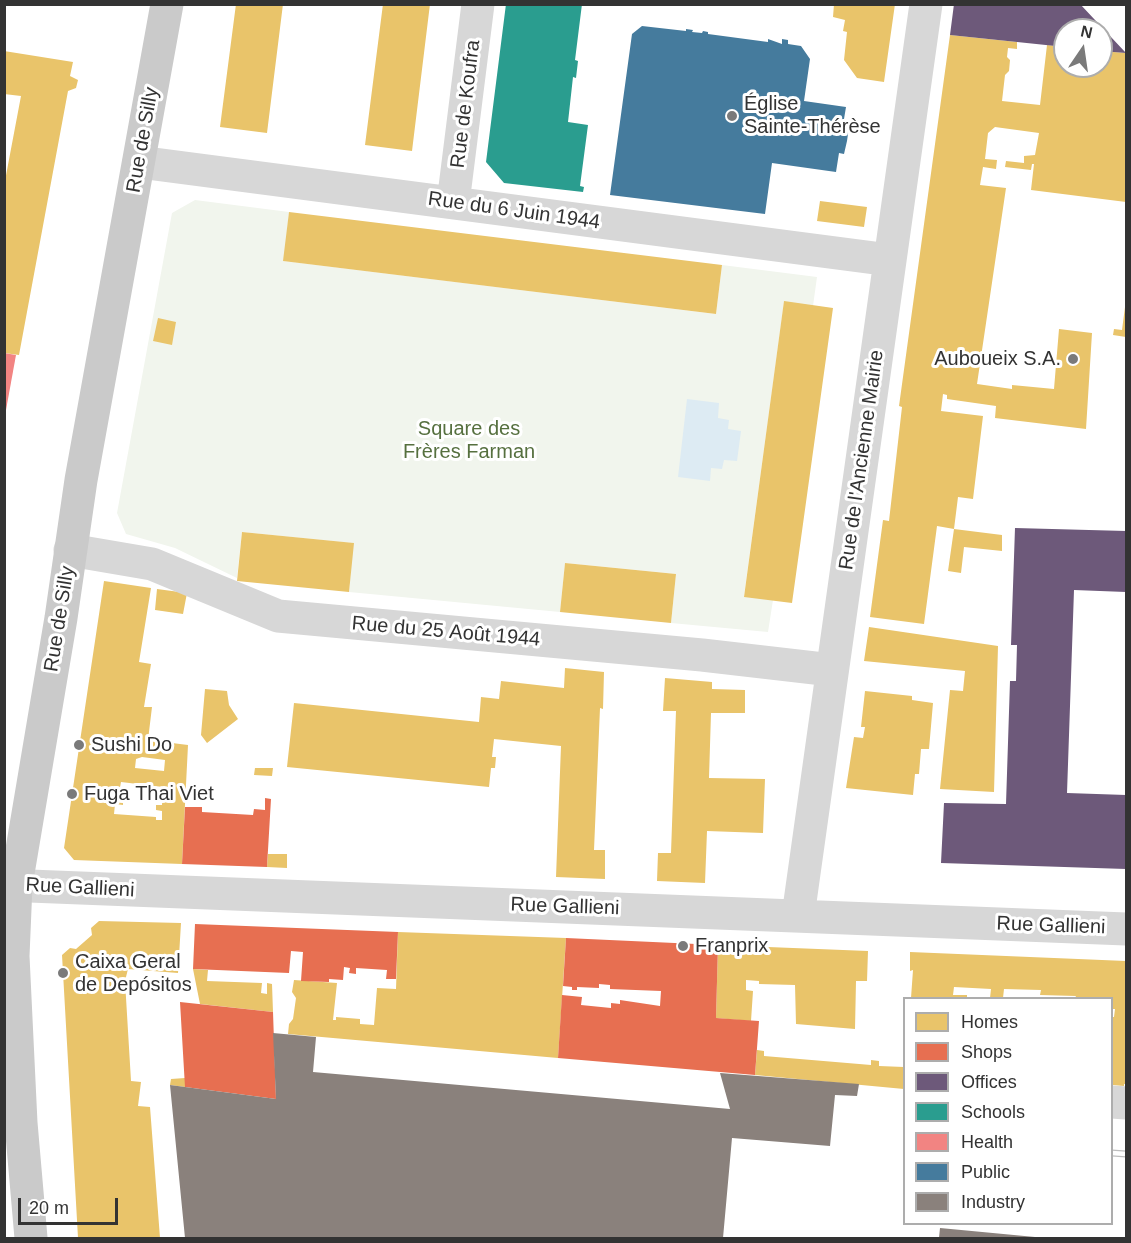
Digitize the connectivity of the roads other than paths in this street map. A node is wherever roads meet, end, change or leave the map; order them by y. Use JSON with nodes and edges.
{"nodes":[{"id":1,"x":167,"y":4,"type":"edge"},
{"id":2,"x":478,"y":4,"type":"edge"},
{"id":3,"x":926,"y":4,"type":"edge"},
{"id":4,"x":139,"y":162,"type":"junction"},
{"id":5,"x":453,"y":202,"type":"junction"},
{"id":6,"x":890,"y":260,"type":"junction"},
{"id":7,"x":70,"y":550,"type":"junction"},
{"id":8,"x":832,"y":670,"type":"junction"},
{"id":9,"x":10,"y":885,"type":"edge"},
{"id":10,"x":798,"y":916,"type":"junction"},
{"id":11,"x":1126,"y":929,"type":"edge"},
{"id":12,"x":31,"y":1239,"type":"edge"}],
"edges":[{"from":1,"to":4,"type":"main road","name":"Rue de Silly"},
{"from":2,"to":5,"type":"street","name":"Rue de Koufra"},
{"from":3,"to":6,"type":"street","name":"Rue de l'Ancienne Mairie"},
{"from":4,"to":5,"type":"street","name":"Rue du 6 Juin 1944"},
{"from":4,"to":7,"type":"main road","name":"Rue de Silly"},
{"from":5,"to":6,"type":"street","name":"Rue du 6 Juin 1944"},
{"from":6,"to":8,"type":"street","name":"Rue de l'Ancienne Mairie"},
{"from":7,"to":8,"type":"street","name":"Rue du 25 Août 1944"},
{"from":7,"to":9,"type":"main road","name":"Rue de Silly"},
{"from":8,"to":10,"type":"street","name":"Rue de l'Ancienne Mairie"},
{"from":9,"to":10,"type":"street","name":"Rue Gallieni"},
{"from":9,"to":12,"type":"main road","name":"Rue de Silly"},
{"from":10,"to":11,"type":"street","name":"Rue Gallieni"}]}
